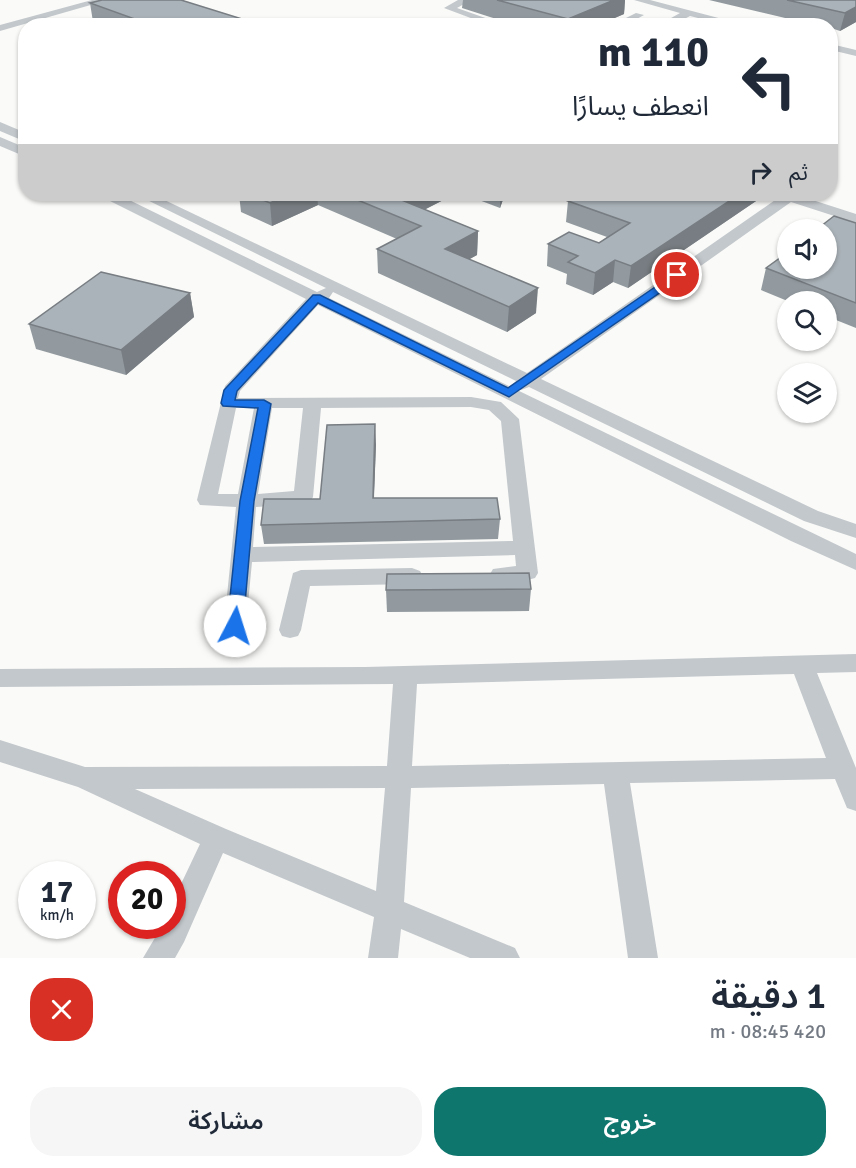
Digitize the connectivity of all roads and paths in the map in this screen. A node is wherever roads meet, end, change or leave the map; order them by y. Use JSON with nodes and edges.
{"nodes":[{"id":1,"x":76,"y":0,"type":"edge"},
{"id":2,"x":103,"y":0,"type":"edge"},
{"id":3,"x":173,"y":0,"type":"edge"},
{"id":4,"x":466,"y":0,"type":"edge"},
{"id":5,"x":639,"y":0,"type":"edge"},
{"id":6,"x":690,"y":12,"type":"junction"},
{"id":7,"x":639,"y":15,"type":"dead end"},
{"id":8,"x":37,"y":18,"type":"edge"},
{"id":9,"x":228,"y":18,"type":"edge"},
{"id":10,"x":477,"y":18,"type":"edge"},
{"id":11,"x":632,"y":18,"type":"edge"},
{"id":12,"x":678,"y":18,"type":"edge"},
{"id":13,"x":713,"y":18,"type":"edge"},
{"id":14,"x":0,"y":20,"type":"edge"},
{"id":15,"x":18,"y":23,"type":"edge"},
{"id":16,"x":0,"y":28,"type":"edge"},
{"id":17,"x":838,"y":49,"type":"edge"},
{"id":18,"x":856,"y":53,"type":"edge"},
{"id":19,"x":0,"y":126,"type":"edge"},
{"id":20,"x":18,"y":134,"type":"edge"},
{"id":21,"x":0,"y":141,"type":"edge"},
{"id":22,"x":18,"y":149,"type":"edge"},
{"id":23,"x":18,"y":153,"type":"edge"},
{"id":24,"x":0,"y":154,"type":"edge"},
{"id":25,"x":121,"y":201,"type":"edge"},
{"id":26,"x":157,"y":201,"type":"edge"},
{"id":27,"x":775,"y":201,"type":"edge"},
{"id":28,"x":801,"y":201,"type":"edge"},
{"id":29,"x":856,"y":219,"type":"edge"},
{"id":30,"x":336,"y":287,"type":"junction"},
{"id":31,"x":316,"y":298,"type":"junction"},
{"id":32,"x":528,"y":379,"type":"junction"},
{"id":33,"x":509,"y":394,"type":"junction"},
{"id":34,"x":228,"y":403,"type":"junction"},
{"id":35,"x":313,"y":403,"type":"junction"},
{"id":36,"x":264,"y":404,"type":"junction"},
{"id":37,"x":247,"y":501,"type":"junction"},
{"id":38,"x":856,"y":531,"type":"edge"},
{"id":39,"x":523,"y":548,"type":"junction"},
{"id":40,"x":242,"y":555,"type":"junction"},
{"id":41,"x":856,"y":563,"type":"edge"},
{"id":42,"x":479,"y":574,"type":"edge"},
{"id":43,"x":432,"y":575,"type":"edge"},
{"id":44,"x":235,"y":626,"type":"dead end"},
{"id":45,"x":290,"y":630,"type":"dead end"},
{"id":46,"x":856,"y":663,"type":"edge"},
{"id":47,"x":802,"y":665,"type":"junction"},
{"id":48,"x":406,"y":675,"type":"junction"},
{"id":49,"x":0,"y":678,"type":"edge"},
{"id":50,"x":0,"y":751,"type":"edge"},
{"id":51,"x":843,"y":768,"type":"junction"},
{"id":52,"x":615,"y":772,"type":"junction"},
{"id":53,"x":398,"y":777,"type":"junction"},
{"id":54,"x":85,"y":778,"type":"junction"},
{"id":55,"x":856,"y":800,"type":"edge"},
{"id":56,"x":216,"y":838,"type":"junction"},
{"id":57,"x":389,"y":910,"type":"junction"},
{"id":58,"x":158,"y":958,"type":"edge"},
{"id":59,"x":383,"y":958,"type":"edge"},
{"id":60,"x":506,"y":958,"type":"edge"},
{"id":61,"x":643,"y":958,"type":"edge"}],
"edges":[{"from":1,"to":14,"type":"street"},
{"from":2,"to":8,"type":"street"},
{"from":3,"to":9,"type":"street"},
{"from":4,"to":10,"type":"street"},
{"from":5,"to":6,"type":"street"},
{"from":6,"to":12,"type":"street"},
{"from":6,"to":13,"type":"street"},
{"from":7,"to":11,"type":"street"},
{"from":15,"to":16,"type":"street"},
{"from":17,"to":18,"type":"street"},
{"from":19,"to":20,"type":"street"},
{"from":21,"to":22,"type":"street"},
{"from":23,"to":24,"type":"street"},
{"from":25,"to":31,"type":"street"},
{"from":26,"to":30,"type":"street"},
{"from":27,"to":32,"type":"street"},
{"from":28,"to":29,"type":"street"},
{"from":30,"to":31,"type":"street"},
{"from":30,"to":32,"type":"street"},
{"from":31,"to":33,"type":"street"},
{"from":31,"to":34,"type":"street"},
{"from":32,"to":33,"type":"street"},
{"from":32,"to":38,"type":"street"},
{"from":33,"to":41,"type":"street"},
{"from":34,"to":36,"type":"street"},
{"from":34,"to":37,"type":"street"},
{"from":35,"to":36,"type":"street"},
{"from":35,"to":37,"type":"street"},
{"from":35,"to":39,"type":"street"},
{"from":36,"to":37,"type":"street"},
{"from":37,"to":40,"type":"street"},
{"from":39,"to":40,"type":"street"},
{"from":39,"to":42,"type":"street"},
{"from":40,"to":44,"type":"street"},
{"from":43,"to":45,"type":"street"},
{"from":46,"to":47,"type":"street"},
{"from":47,"to":48,"type":"street"},
{"from":47,"to":51,"type":"street"},
{"from":48,"to":49,"type":"street"},
{"from":48,"to":53,"type":"street"},
{"from":50,"to":54,"type":"street"},
{"from":51,"to":52,"type":"street"},
{"from":51,"to":55,"type":"street"},
{"from":52,"to":53,"type":"street"},
{"from":52,"to":61,"type":"street"},
{"from":53,"to":54,"type":"street"},
{"from":53,"to":57,"type":"street"},
{"from":54,"to":56,"type":"street"},
{"from":56,"to":57,"type":"street"},
{"from":56,"to":58,"type":"street"},
{"from":57,"to":59,"type":"street"},
{"from":57,"to":60,"type":"street"}]}
